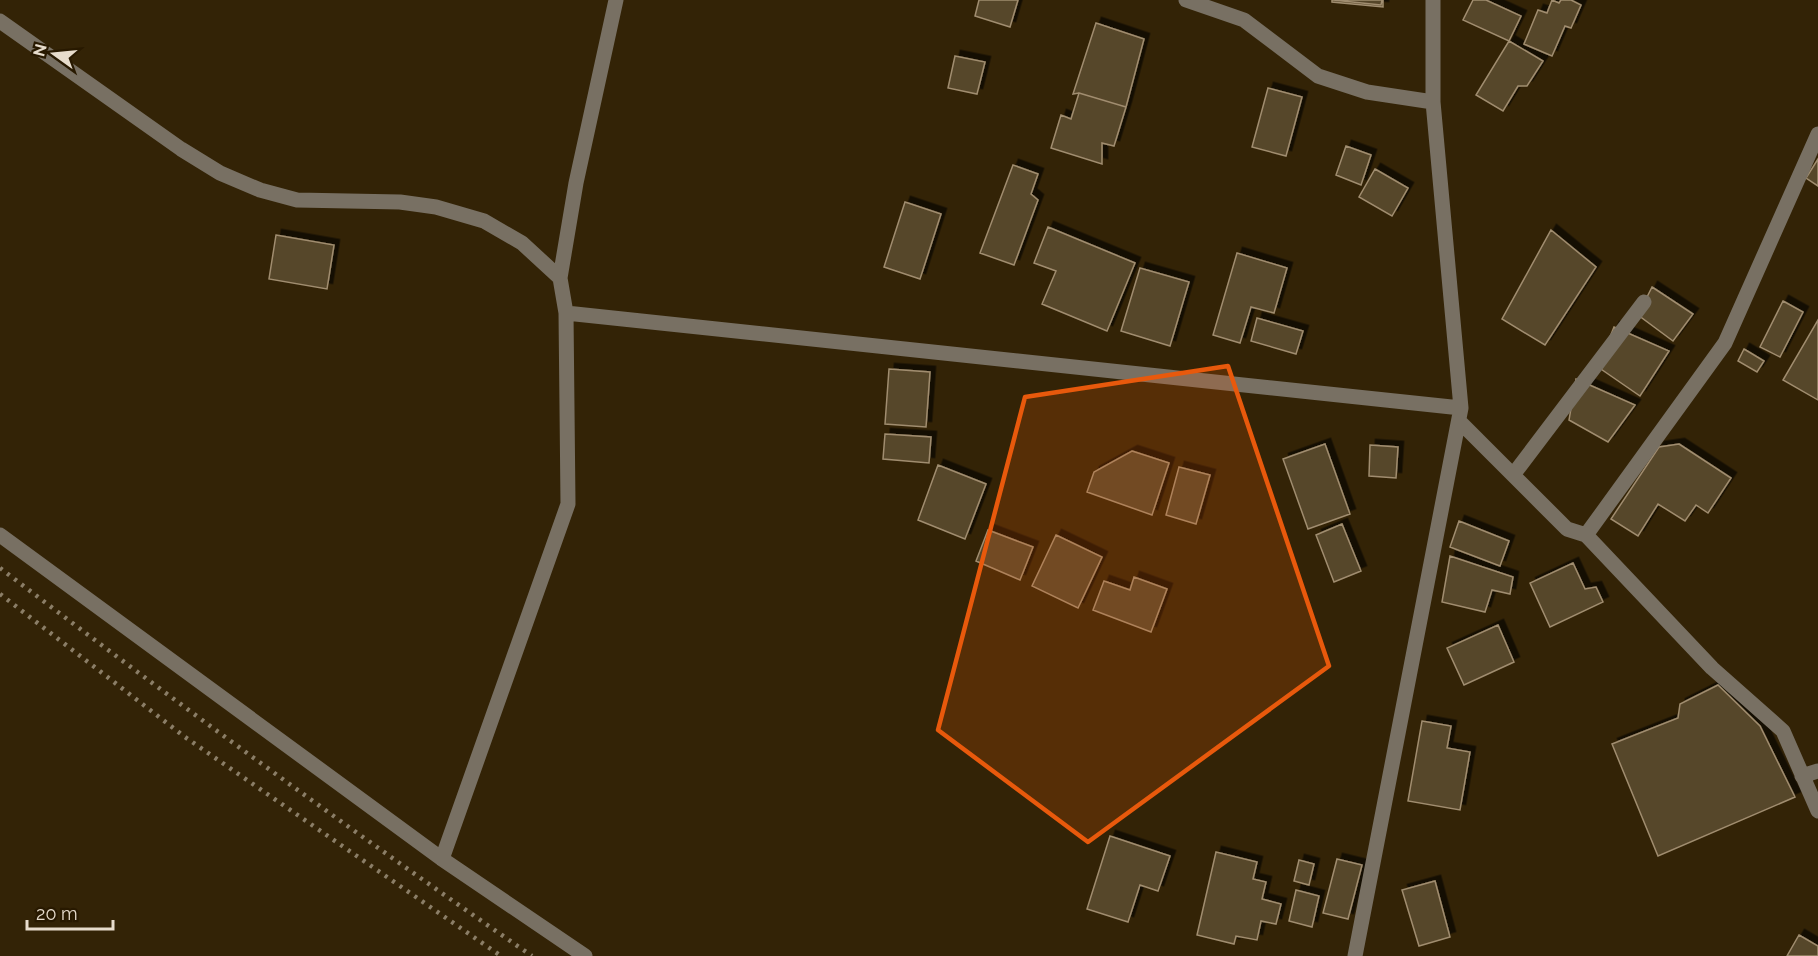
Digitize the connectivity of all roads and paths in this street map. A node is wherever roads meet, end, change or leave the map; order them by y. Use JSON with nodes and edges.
{"nodes":[{"id":1,"x":616,"y":0,"type":"edge"},
{"id":2,"x":1186,"y":0,"type":"edge"},
{"id":3,"x":1433,"y":0,"type":"edge"},
{"id":4,"x":0,"y":21,"type":"edge"},
{"id":5,"x":1434,"y":102,"type":"junction"},
{"id":6,"x":1818,"y":134,"type":"edge"},
{"id":7,"x":560,"y":278,"type":"junction"},
{"id":8,"x":1644,"y":302,"type":"dead end"},
{"id":9,"x":566,"y":313,"type":"junction"},
{"id":10,"x":1460,"y":414,"type":"junction"},
{"id":11,"x":1513,"y":475,"type":"junction"},
{"id":12,"x":0,"y":535,"type":"edge"},
{"id":13,"x":1586,"y":535,"type":"junction"},
{"id":14,"x":1818,"y":771,"type":"edge"},
{"id":15,"x":1802,"y":776,"type":"junction"},
{"id":16,"x":1818,"y":811,"type":"edge"},
{"id":17,"x":441,"y":859,"type":"junction"},
{"id":18,"x":585,"y":956,"type":"edge"},
{"id":19,"x":1355,"y":956,"type":"edge"}],
"edges":[{"from":1,"to":7,"type":"street"},
{"from":2,"to":5,"type":"street"},
{"from":3,"to":5,"type":"street"},
{"from":4,"to":7,"type":"street"},
{"from":5,"to":10,"type":"street"},
{"from":6,"to":13,"type":"street"},
{"from":7,"to":9,"type":"street"},
{"from":8,"to":11,"type":"street"},
{"from":9,"to":10,"type":"street"},
{"from":9,"to":17,"type":"street"},
{"from":10,"to":11,"type":"street"},
{"from":10,"to":19,"type":"street"},
{"from":11,"to":13,"type":"street"},
{"from":12,"to":17,"type":"street"},
{"from":13,"to":15,"type":"street"},
{"from":14,"to":15,"type":"street"},
{"from":15,"to":16,"type":"street"},
{"from":17,"to":18,"type":"street"}]}
